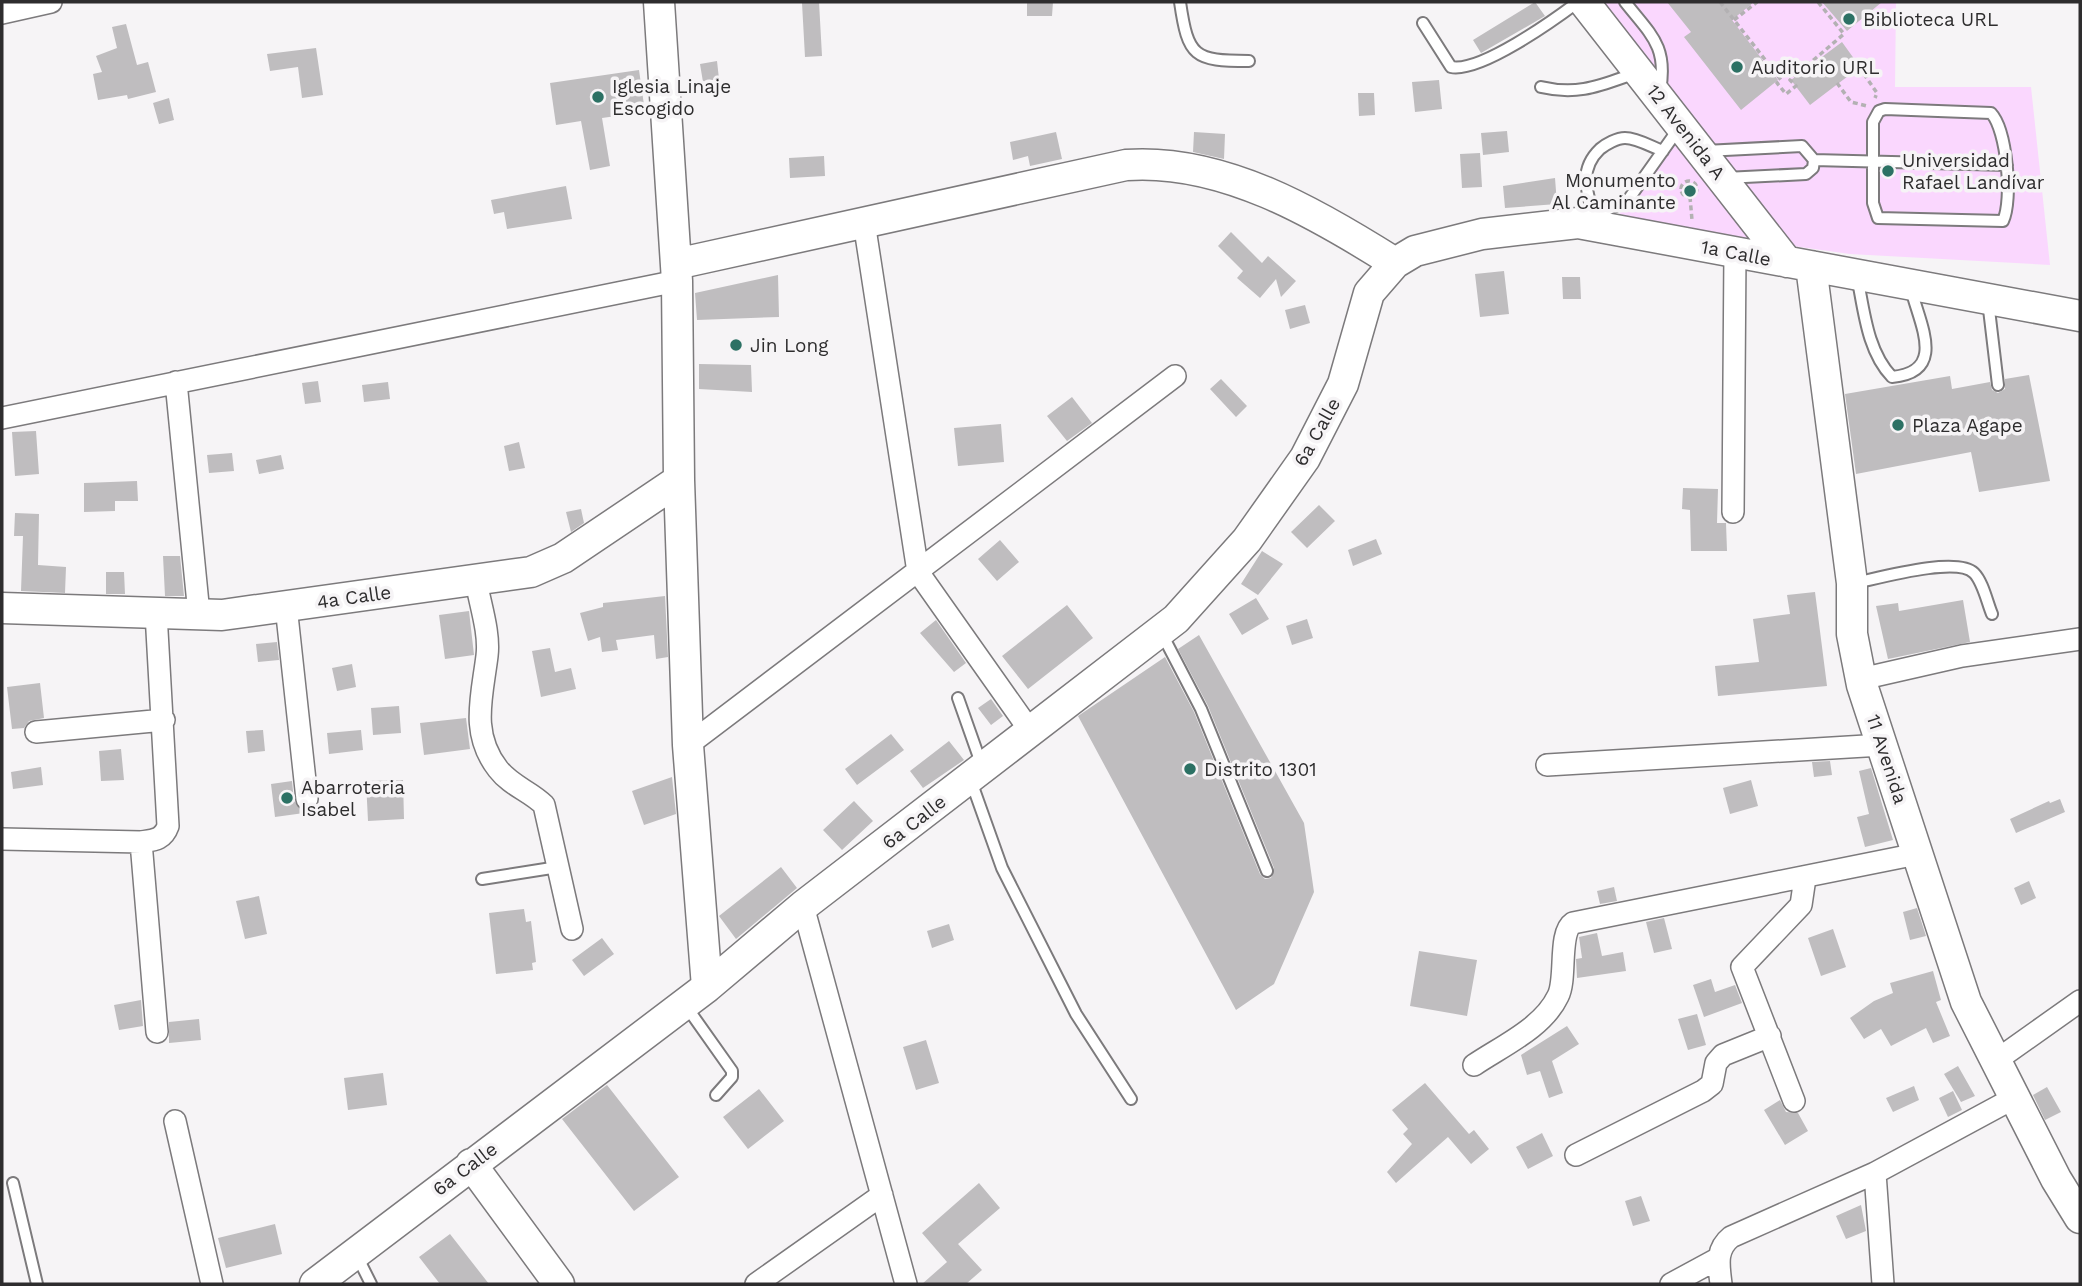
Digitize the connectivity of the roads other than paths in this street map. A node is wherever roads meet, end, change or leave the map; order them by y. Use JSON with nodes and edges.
{"nodes":[{"id":1,"x":51,"y":2,"type":"edge"},
{"id":2,"x":659,"y":2,"type":"edge"},
{"id":3,"x":1180,"y":2,"type":"edge"},
{"id":4,"x":1578,"y":2,"type":"edge"},
{"id":5,"x":1584,"y":2,"type":"edge"},
{"id":6,"x":1625,"y":2,"type":"edge"},
{"id":7,"x":2,"y":13,"type":"edge"},
{"id":8,"x":1423,"y":23,"type":"dead end"},
{"id":9,"x":1249,"y":61,"type":"dead end"},
{"id":10,"x":1640,"y":72,"type":"junction"},
{"id":11,"x":1541,"y":88,"type":"dead end"},
{"id":12,"x":1659,"y":97,"type":"junction"},
{"id":13,"x":1681,"y":125,"type":"junction"},
{"id":14,"x":1663,"y":150,"type":"junction"},
{"id":15,"x":1701,"y":151,"type":"junction"},
{"id":16,"x":1814,"y":160,"type":"junction"},
{"id":17,"x":1872,"y":161,"type":"junction"},
{"id":18,"x":2007,"y":165,"type":"junction"},
{"id":19,"x":1709,"y":182,"type":"junction"},
{"id":20,"x":1586,"y":220,"type":"junction"},
{"id":21,"x":864,"y":222,"type":"junction"},
{"id":22,"x":1735,"y":252,"type":"junction"},
{"id":23,"x":1395,"y":263,"type":"junction"},
{"id":24,"x":1799,"y":264,"type":"junction"},
{"id":25,"x":677,"y":272,"type":"junction"},
{"id":26,"x":1857,"y":274,"type":"junction"},
{"id":27,"x":1909,"y":284,"type":"junction"},
{"id":28,"x":1988,"y":298,"type":"junction"},
{"id":29,"x":2080,"y":316,"type":"edge"},
{"id":30,"x":1175,"y":376,"type":"dead end"},
{"id":31,"x":176,"y":383,"type":"junction"},
{"id":32,"x":1998,"y":385,"type":"dead end"},
{"id":33,"x":2,"y":418,"type":"edge"},
{"id":34,"x":679,"y":480,"type":"junction"},
{"id":35,"x":1733,"y":512,"type":"dead end"},
{"id":36,"x":918,"y":572,"type":"junction"},
{"id":37,"x":476,"y":581,"type":"junction"},
{"id":38,"x":1852,"y":583,"type":"junction"},
{"id":39,"x":286,"y":606,"type":"junction"},
{"id":40,"x":2,"y":608,"type":"edge"},
{"id":41,"x":156,"y":613,"type":"junction"},
{"id":42,"x":199,"y":614,"type":"junction"},
{"id":43,"x":1992,"y":614,"type":"dead end"},
{"id":44,"x":1160,"y":631,"type":"junction"},
{"id":45,"x":2080,"y":639,"type":"edge"},
{"id":46,"x":1861,"y":679,"type":"junction"},
{"id":47,"x":958,"y":698,"type":"dead end"},
{"id":48,"x":164,"y":720,"type":"junction"},
{"id":49,"x":36,"y":732,"type":"dead end"},
{"id":50,"x":1031,"y":732,"type":"junction"},
{"id":51,"x":688,"y":745,"type":"junction"},
{"id":52,"x":1882,"y":745,"type":"junction"},
{"id":53,"x":1546,"y":765,"type":"dead end"},
{"id":54,"x":977,"y":774,"type":"junction"},
{"id":55,"x":307,"y":799,"type":"dead end"},
{"id":56,"x":2,"y":839,"type":"edge"},
{"id":57,"x":141,"y":842,"type":"junction"},
{"id":58,"x":1917,"y":854,"type":"junction"},
{"id":59,"x":558,"y":867,"type":"junction"},
{"id":60,"x":1268,"y":871,"type":"dead end"},
{"id":61,"x":1805,"y":878,"type":"junction"},
{"id":62,"x":482,"y":879,"type":"dead end"},
{"id":63,"x":803,"y":906,"type":"junction"},
{"id":64,"x":572,"y":929,"type":"dead end"},
{"id":65,"x":696,"y":995,"type":"junction"},
{"id":66,"x":2080,"y":1001,"type":"edge"},
{"id":67,"x":157,"y":1032,"type":"dead end"},
{"id":68,"x":1770,"y":1037,"type":"junction"},
{"id":69,"x":1994,"y":1062,"type":"junction"},
{"id":70,"x":1474,"y":1066,"type":"dead end"},
{"id":71,"x":716,"y":1095,"type":"dead end"},
{"id":72,"x":2014,"y":1098,"type":"junction"},
{"id":73,"x":1131,"y":1099,"type":"dead end"},
{"id":74,"x":1794,"y":1101,"type":"dead end"},
{"id":75,"x":175,"y":1121,"type":"dead end"},
{"id":76,"x":1576,"y":1155,"type":"dead end"},
{"id":77,"x":471,"y":1164,"type":"junction"},
{"id":78,"x":1875,"y":1173,"type":"junction"},
{"id":79,"x":13,"y":1183,"type":"dead end"},
{"id":80,"x":882,"y":1195,"type":"junction"},
{"id":81,"x":2080,"y":1218,"type":"edge"},
{"id":82,"x":355,"y":1254,"type":"junction"},
{"id":83,"x":1719,"y":1258,"type":"junction"},
{"id":84,"x":37,"y":1284,"type":"edge"},
{"id":85,"x":212,"y":1284,"type":"edge"},
{"id":86,"x":315,"y":1284,"type":"edge"},
{"id":87,"x":372,"y":1284,"type":"edge"},
{"id":88,"x":559,"y":1284,"type":"edge"},
{"id":89,"x":756,"y":1284,"type":"edge"},
{"id":90,"x":906,"y":1284,"type":"edge"},
{"id":91,"x":1671,"y":1284,"type":"edge"},
{"id":92,"x":1721,"y":1284,"type":"edge"},
{"id":93,"x":1883,"y":1284,"type":"edge"}],
"edges":[{"from":1,"to":7,"type":"street"},
{"from":2,"to":25,"type":"street"},
{"from":3,"to":9,"type":"lane"},
{"from":4,"to":8,"type":"lane"},
{"from":5,"to":10,"type":"street","name":"12 Avenida A"},
{"from":6,"to":12,"type":"lane"},
{"from":10,"to":11,"type":"lane"},
{"from":10,"to":12,"type":"street","name":"12 Avenida A"},
{"from":12,"to":13,"type":"street","name":"12 Avenida A"},
{"from":13,"to":14,"type":"lane"},
{"from":13,"to":15,"type":"street","name":"12 Avenida A"},
{"from":14,"to":20,"type":"lane"},
{"from":14,"to":20,"type":"lane"},
{"from":15,"to":16,"type":"lane"},
{"from":15,"to":19,"type":"street","name":"12 Avenida A"},
{"from":16,"to":17,"type":"lane"},
{"from":16,"to":19,"type":"lane"},
{"from":17,"to":18,"type":"lane"},
{"from":17,"to":18,"type":"lane"},
{"from":17,"to":18,"type":"lane"},
{"from":19,"to":24,"type":"street","name":"12 Avenida A"},
{"from":20,"to":22,"type":"street","name":"1a Calle"},
{"from":20,"to":23,"type":"street","name":"1a Calle"},
{"from":21,"to":23,"type":"street"},
{"from":21,"to":25,"type":"street"},
{"from":21,"to":36,"type":"street"},
{"from":22,"to":24,"type":"street","name":"1a Calle"},
{"from":22,"to":35,"type":"street"},
{"from":23,"to":44,"type":"street","name":"6a Calle"},
{"from":24,"to":26,"type":"street","name":"1a Calle"},
{"from":24,"to":38,"type":"street","name":"11 Avenida"},
{"from":25,"to":31,"type":"street"},
{"from":25,"to":34,"type":"street"},
{"from":26,"to":27,"type":"street","name":"1a Calle"},
{"from":26,"to":27,"type":"lane"},
{"from":27,"to":28,"type":"street","name":"1a Calle"},
{"from":28,"to":29,"type":"street","name":"1a Calle"},
{"from":28,"to":32,"type":"lane"},
{"from":30,"to":36,"type":"street"},
{"from":31,"to":33,"type":"street"},
{"from":31,"to":42,"type":"street"},
{"from":34,"to":37,"type":"street","name":"4a Calle"},
{"from":34,"to":51,"type":"street"},
{"from":36,"to":50,"type":"street"},
{"from":36,"to":51,"type":"street"},
{"from":37,"to":39,"type":"street","name":"4a Calle"},
{"from":37,"to":59,"type":"street"},
{"from":38,"to":43,"type":"lane"},
{"from":38,"to":46,"type":"street","name":"11 Avenida"},
{"from":39,"to":42,"type":"street","name":"4a Calle"},
{"from":39,"to":55,"type":"street"},
{"from":40,"to":41,"type":"street","name":"4a Calle"},
{"from":41,"to":42,"type":"street","name":"4a Calle"},
{"from":41,"to":48,"type":"street"},
{"from":44,"to":50,"type":"street","name":"6a Calle"},
{"from":44,"to":60,"type":"lane"},
{"from":45,"to":46,"type":"street"},
{"from":46,"to":52,"type":"street","name":"11 Avenida"},
{"from":47,"to":54,"type":"lane"},
{"from":48,"to":49,"type":"street"},
{"from":48,"to":57,"type":"street"},
{"from":50,"to":54,"type":"street","name":"6a Calle"},
{"from":51,"to":65,"type":"street"},
{"from":52,"to":53,"type":"street"},
{"from":52,"to":58,"type":"street","name":"11 Avenida"},
{"from":54,"to":63,"type":"street","name":"6a Calle"},
{"from":54,"to":73,"type":"lane"},
{"from":56,"to":57,"type":"street"},
{"from":57,"to":67,"type":"street"},
{"from":58,"to":61,"type":"street"},
{"from":58,"to":69,"type":"street","name":"11 Avenida"},
{"from":59,"to":62,"type":"lane"},
{"from":59,"to":64,"type":"street"},
{"from":61,"to":68,"type":"street"},
{"from":61,"to":70,"type":"street"},
{"from":63,"to":65,"type":"street","name":"6a Calle"},
{"from":63,"to":80,"type":"street"},
{"from":65,"to":71,"type":"lane"},
{"from":65,"to":77,"type":"street","name":"6a Calle"},
{"from":66,"to":69,"type":"street"},
{"from":68,"to":74,"type":"street"},
{"from":68,"to":76,"type":"street"},
{"from":69,"to":72,"type":"street","name":"11 Avenida"},
{"from":72,"to":78,"type":"street"},
{"from":72,"to":81,"type":"street","name":"11 Avenida"},
{"from":75,"to":85,"type":"street"},
{"from":77,"to":82,"type":"street","name":"6a Calle"},
{"from":77,"to":88,"type":"street"},
{"from":78,"to":83,"type":"street"},
{"from":78,"to":93,"type":"street"},
{"from":79,"to":84,"type":"lane"},
{"from":80,"to":89,"type":"street"},
{"from":80,"to":90,"type":"street"},
{"from":82,"to":86,"type":"street","name":"6a Calle"},
{"from":82,"to":87,"type":"lane"},
{"from":83,"to":91,"type":"street"},
{"from":83,"to":92,"type":"street"}]}
